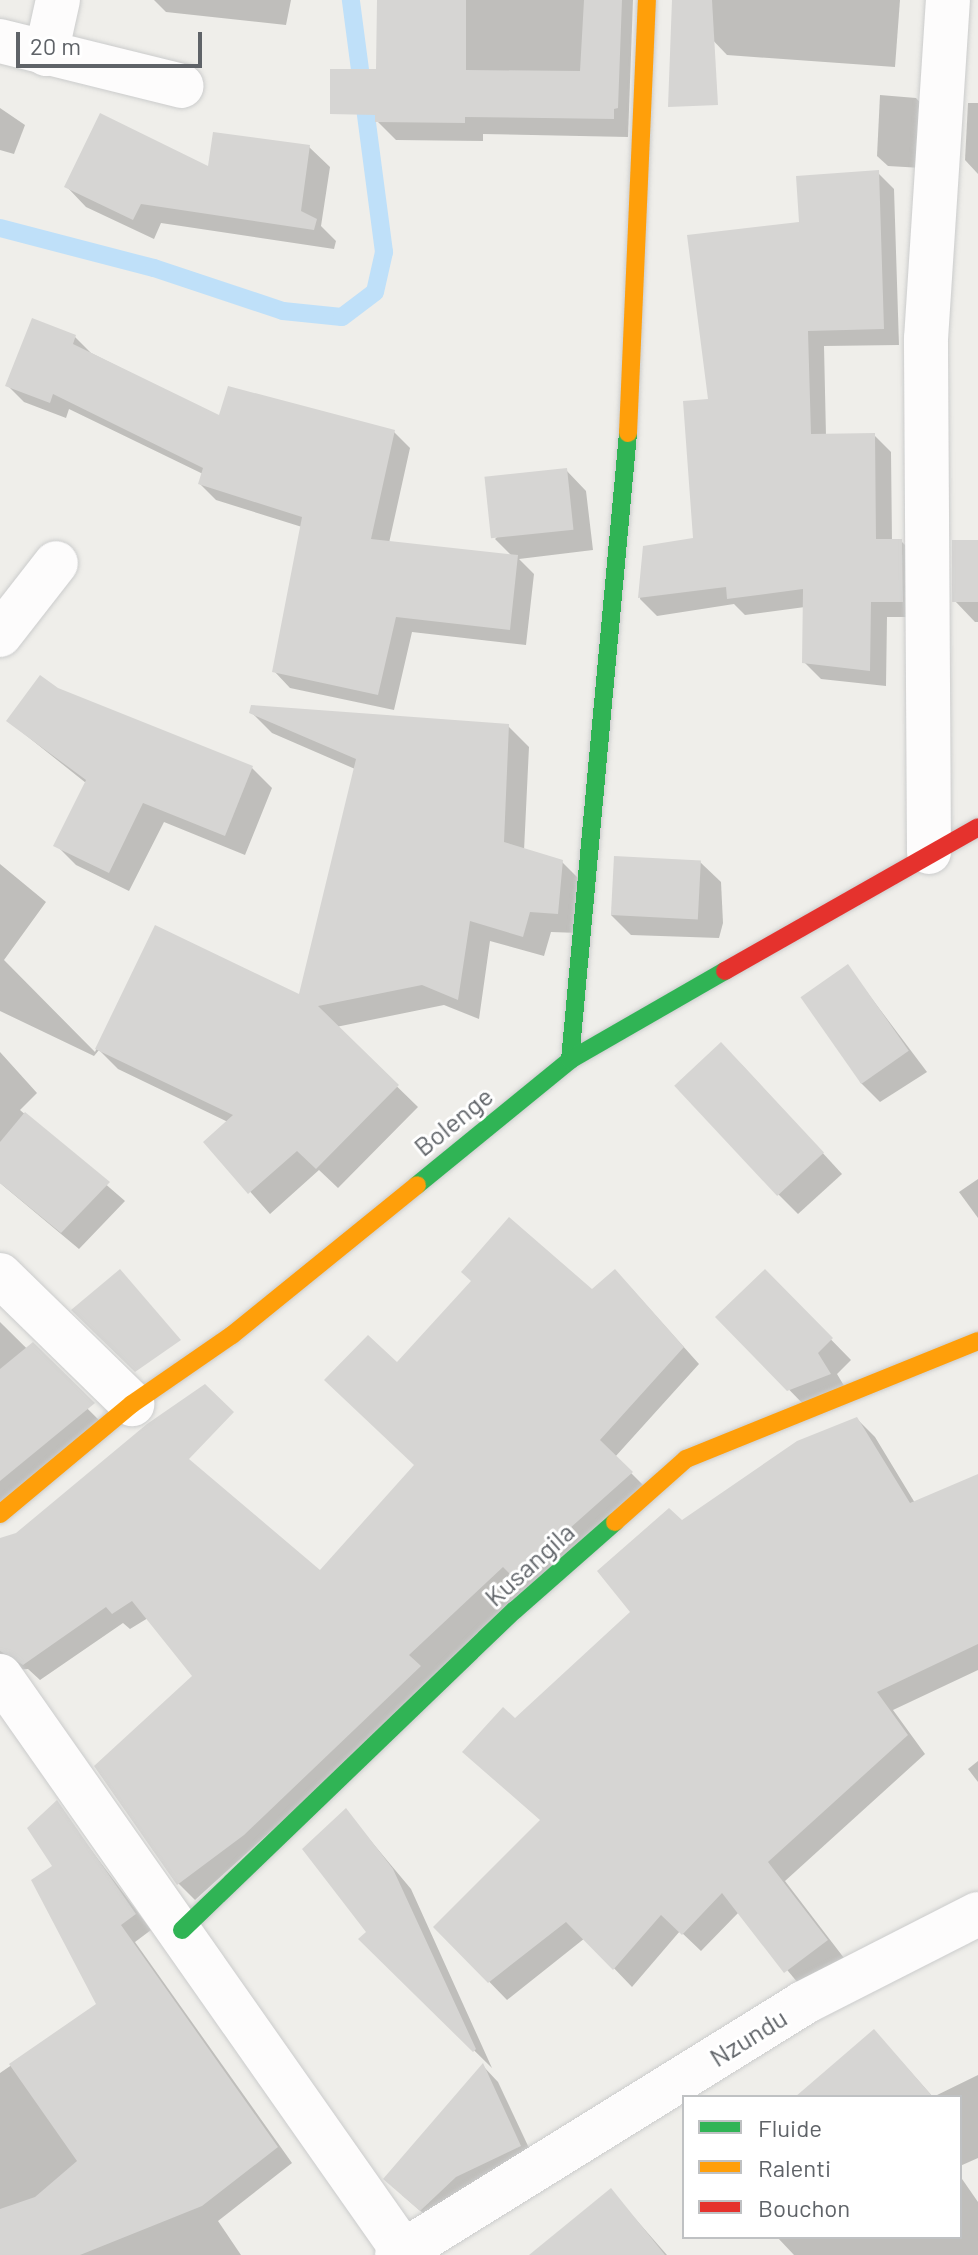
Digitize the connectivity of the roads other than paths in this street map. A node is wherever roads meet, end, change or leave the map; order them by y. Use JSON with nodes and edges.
{"nodes":[{"id":1,"x":58,"y":0,"type":"edge"},
{"id":2,"x":647,"y":0,"type":"edge"},
{"id":3,"x":948,"y":0,"type":"edge"},
{"id":4,"x":0,"y":41,"type":"edge"},
{"id":5,"x":46,"y":54,"type":"junction"},
{"id":6,"x":182,"y":86,"type":"dead end"},
{"id":7,"x":56,"y":563,"type":"dead end"},
{"id":8,"x":0,"y":635,"type":"edge"},
{"id":9,"x":978,"y":827,"type":"edge"},
{"id":10,"x":929,"y":852,"type":"junction"},
{"id":11,"x":570,"y":1060,"type":"junction"},
{"id":12,"x":0,"y":1275,"type":"edge"},
{"id":13,"x":978,"y":1341,"type":"edge"},
{"id":14,"x":132,"y":1404,"type":"junction"},
{"id":15,"x":0,"y":1514,"type":"edge"},
{"id":16,"x":0,"y":1676,"type":"edge"},
{"id":17,"x":978,"y":1914,"type":"edge"},
{"id":18,"x":182,"y":1930,"type":"junction"},
{"id":19,"x":403,"y":2254,"type":"edge"}],
"edges":[{"from":1,"to":5,"type":"street"},
{"from":2,"to":11,"type":"street"},
{"from":3,"to":10,"type":"street"},
{"from":4,"to":5,"type":"street"},
{"from":5,"to":6,"type":"street"},
{"from":7,"to":8,"type":"street"},
{"from":9,"to":10,"type":"street","name":"Bolenge"},
{"from":10,"to":11,"type":"street","name":"Bolenge"},
{"from":11,"to":14,"type":"street","name":"Bolenge"},
{"from":12,"to":14,"type":"street"},
{"from":13,"to":18,"type":"street","name":"Kusangila"},
{"from":14,"to":15,"type":"street","name":"Bolenge"},
{"from":16,"to":18,"type":"street"},
{"from":17,"to":19,"type":"street","name":"Nzundu"},
{"from":18,"to":19,"type":"street"}]}
